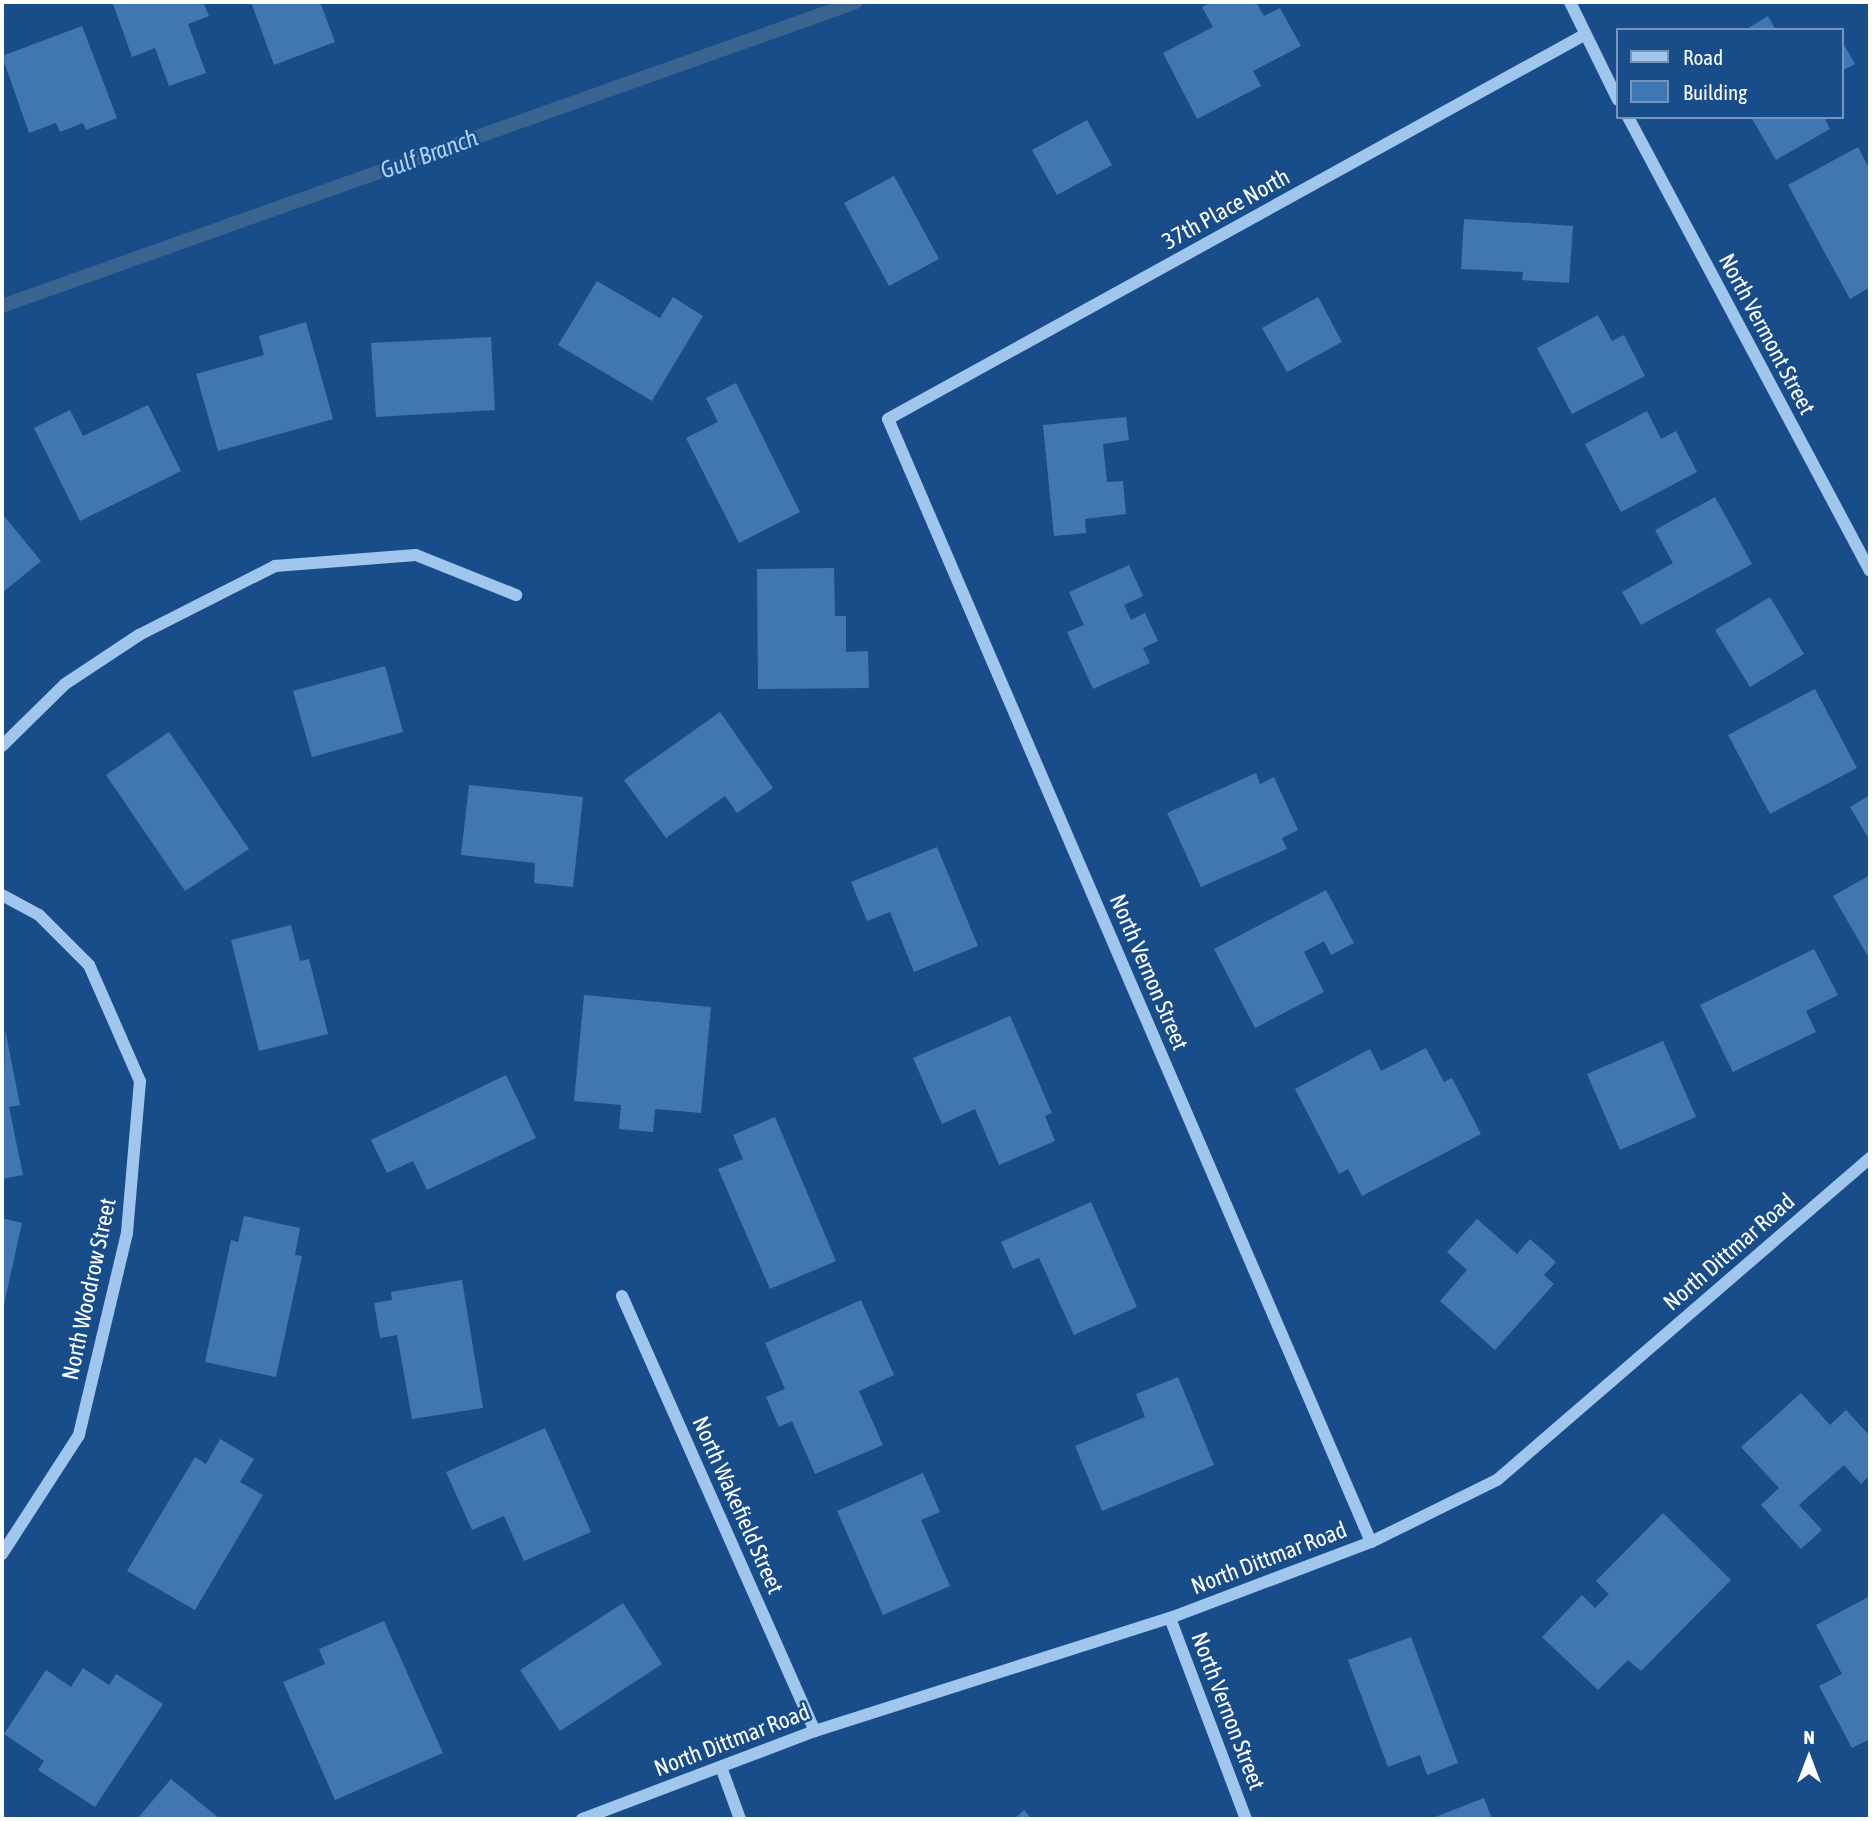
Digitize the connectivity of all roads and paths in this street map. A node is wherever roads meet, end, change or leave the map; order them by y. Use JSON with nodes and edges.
{"nodes":[{"id":1,"x":1570,"y":2,"type":"edge"},
{"id":2,"x":1584,"y":35,"type":"junction"},
{"id":3,"x":1616,"y":96,"type":"edge"},
{"id":4,"x":1629,"y":119,"type":"edge"},
{"id":5,"x":888,"y":419,"type":"joint"},
{"id":6,"x":1870,"y":571,"type":"edge"},
{"id":7,"x":516,"y":595,"type":"dead end"},
{"id":8,"x":2,"y":746,"type":"edge"},
{"id":9,"x":2,"y":895,"type":"edge"},
{"id":10,"x":1870,"y":1158,"type":"edge"},
{"id":11,"x":622,"y":1296,"type":"dead end"},
{"id":12,"x":1371,"y":1542,"type":"junction"},
{"id":13,"x":2,"y":1555,"type":"edge"},
{"id":14,"x":1170,"y":1618,"type":"junction"},
{"id":15,"x":815,"y":1731,"type":"junction"},
{"id":16,"x":721,"y":1767,"type":"junction"},
{"id":17,"x":582,"y":1819,"type":"edge"},
{"id":18,"x":740,"y":1819,"type":"edge"},
{"id":19,"x":1246,"y":1819,"type":"edge"}],
"edges":[{"from":1,"to":2,"type":"street"},
{"from":2,"to":3,"type":"street"},
{"from":2,"to":5,"type":"street","name":"37th Place North"},
{"from":4,"to":6,"type":"street","name":"North Vermont Street"},
{"from":5,"to":12,"type":"street","name":"North Vernon Street"},
{"from":7,"to":8,"type":"street"},
{"from":9,"to":13,"type":"street","name":"North Woodrow Street"},
{"from":10,"to":12,"type":"street","name":"North Dittmar Road"},
{"from":11,"to":15,"type":"street","name":"North Wakefield Street"},
{"from":12,"to":14,"type":"street","name":"North Dittmar Road"},
{"from":14,"to":15,"type":"street","name":"North Dittmar Road"},
{"from":14,"to":19,"type":"street","name":"North Vernon Street"},
{"from":15,"to":16,"type":"street","name":"North Dittmar Road"},
{"from":16,"to":17,"type":"street","name":"North Dittmar Road"},
{"from":16,"to":18,"type":"street"}]}
